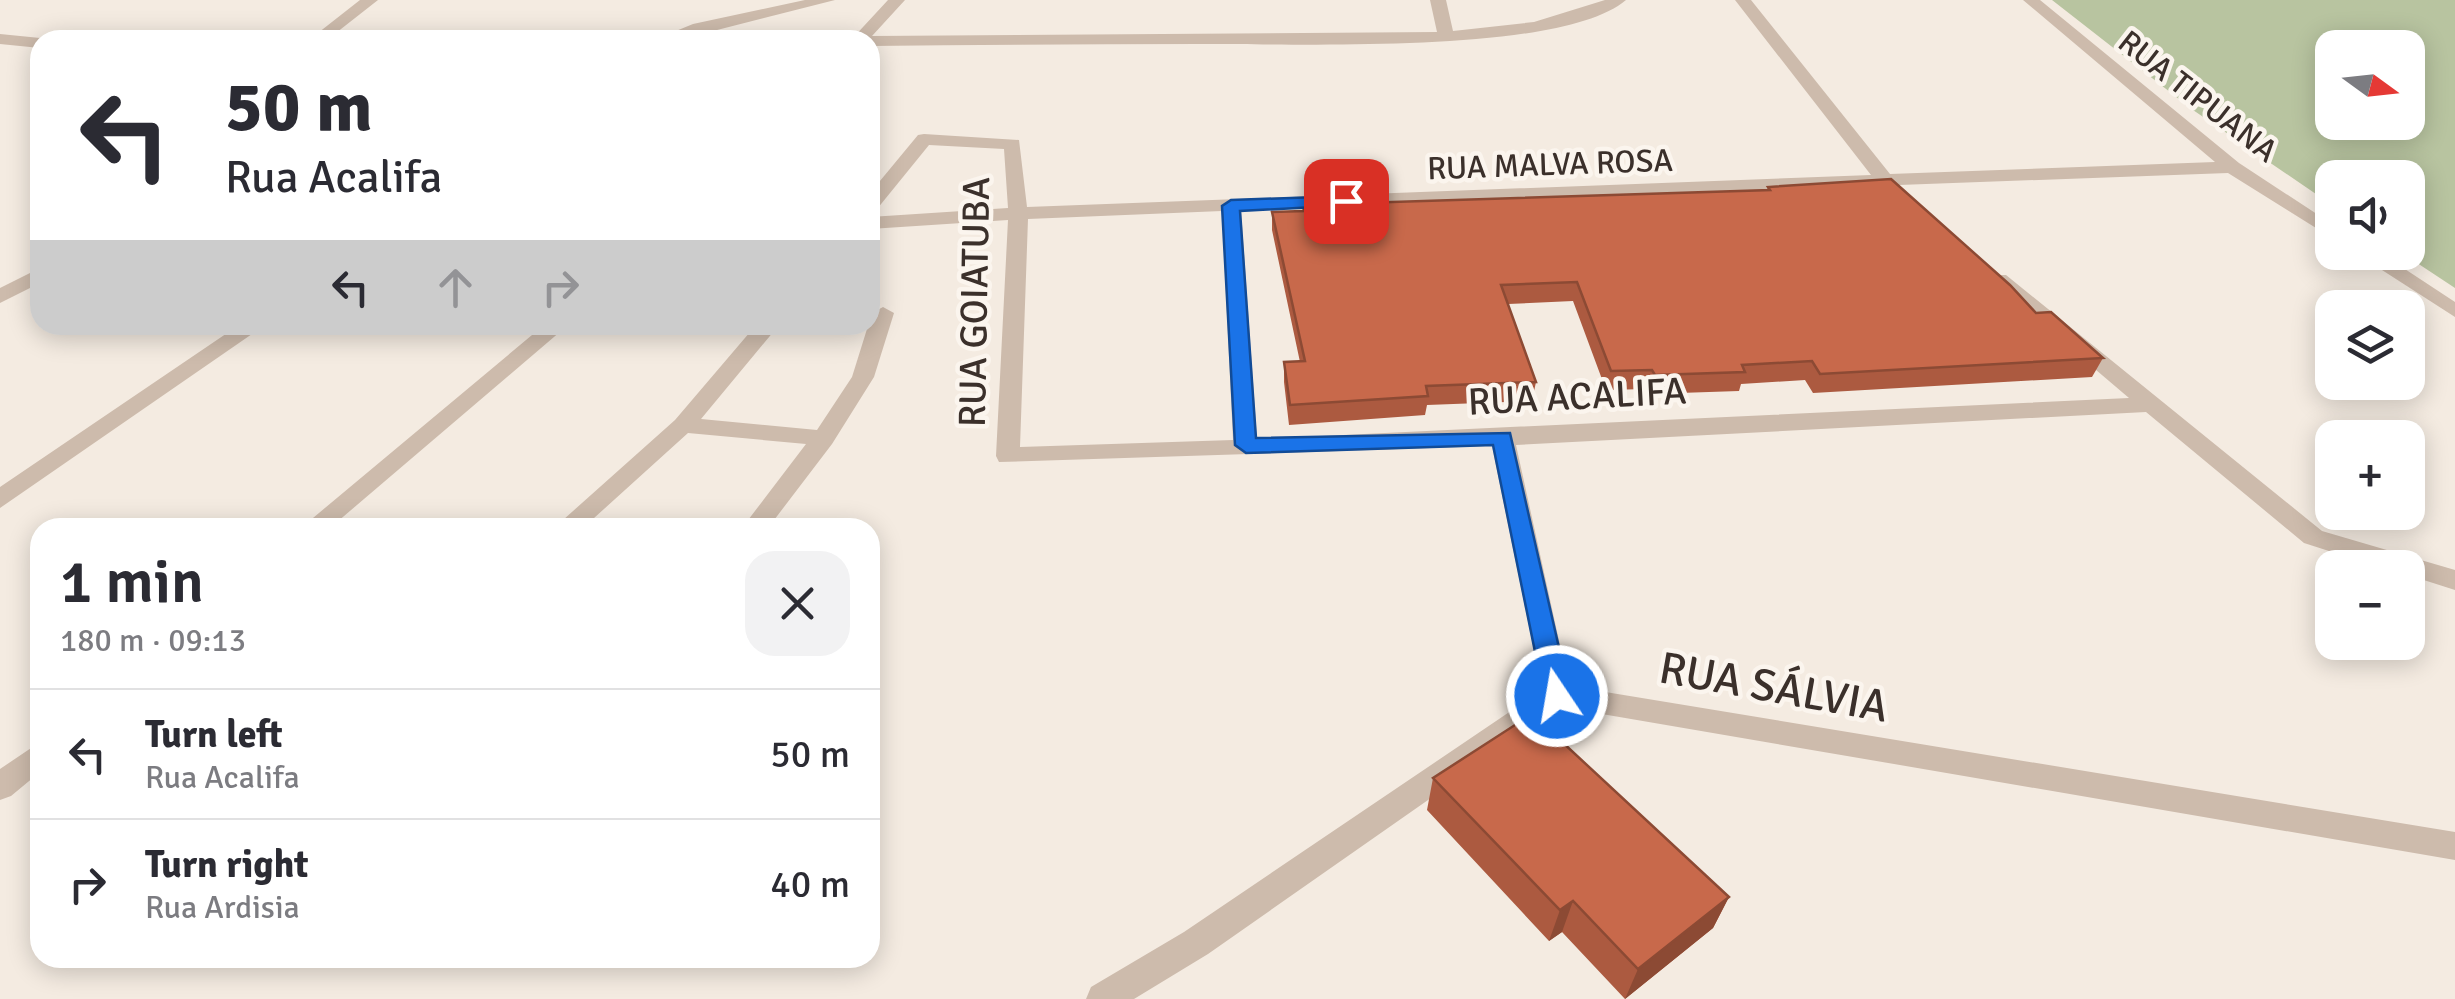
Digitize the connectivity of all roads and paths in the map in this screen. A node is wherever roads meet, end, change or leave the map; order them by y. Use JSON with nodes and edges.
{"nodes":[{"id":1,"x":370,"y":0,"type":"edge"},
{"id":2,"x":827,"y":0,"type":"edge"},
{"id":3,"x":897,"y":0,"type":"edge"},
{"id":4,"x":1438,"y":0,"type":"edge"},
{"id":5,"x":1618,"y":0,"type":"edge"},
{"id":6,"x":1743,"y":0,"type":"edge"},
{"id":7,"x":2031,"y":0,"type":"edge"},
{"id":8,"x":330,"y":30,"type":"edge"},
{"id":9,"x":690,"y":30,"type":"edge"},
{"id":10,"x":868,"y":30,"type":"edge"},
{"id":11,"x":1446,"y":37,"type":"junction"},
{"id":12,"x":0,"y":38,"type":"edge"},
{"id":13,"x":880,"y":41,"type":"edge"},
{"id":14,"x":30,"y":42,"type":"edge"},
{"id":15,"x":2232,"y":167,"type":"junction"},
{"id":16,"x":1882,"y":181,"type":"junction"},
{"id":17,"x":880,"y":193,"type":"edge"},
{"id":18,"x":1231,"y":206,"type":"junction"},
{"id":19,"x":1912,"y":206,"type":"edge"},
{"id":20,"x":1018,"y":214,"type":"junction"},
{"id":21,"x":2315,"y":221,"type":"edge"},
{"id":22,"x":880,"y":223,"type":"edge"},
{"id":23,"x":1986,"y":268,"type":"edge"},
{"id":24,"x":2392,"y":270,"type":"edge"},
{"id":25,"x":30,"y":280,"type":"edge"},
{"id":26,"x":0,"y":297,"type":"edge"},
{"id":27,"x":2455,"y":311,"type":"edge"},
{"id":28,"x":883,"y":313,"type":"dead end"},
{"id":29,"x":880,"y":323,"type":"edge"},
{"id":30,"x":239,"y":335,"type":"edge"},
{"id":31,"x":545,"y":335,"type":"edge"},
{"id":32,"x":760,"y":335,"type":"edge"},
{"id":33,"x":876,"y":335,"type":"edge"},
{"id":34,"x":2148,"y":404,"type":"junction"},
{"id":35,"x":683,"y":425,"type":"junction"},
{"id":36,"x":824,"y":438,"type":"junction"},
{"id":37,"x":1502,"y":438,"type":"junction"},
{"id":38,"x":1246,"y":445,"type":"junction"},
{"id":39,"x":1008,"y":456,"type":"joint"},
{"id":40,"x":0,"y":499,"type":"edge"},
{"id":41,"x":325,"y":518,"type":"edge"},
{"id":42,"x":577,"y":518,"type":"edge"},
{"id":43,"x":762,"y":518,"type":"edge"},
{"id":44,"x":2455,"y":580,"type":"edge"},
{"id":45,"x":1557,"y":696,"type":"junction"},
{"id":46,"x":30,"y":762,"type":"edge"},
{"id":47,"x":0,"y":787,"type":"edge"},
{"id":48,"x":2455,"y":846,"type":"edge"},
{"id":49,"x":1103,"y":999,"type":"edge"}],
"edges":[{"from":1,"to":8,"type":"street"},
{"from":2,"to":9,"type":"street"},
{"from":3,"to":10,"type":"street"},
{"from":4,"to":11,"type":"street"},
{"from":5,"to":11,"type":"street"},
{"from":6,"to":16,"type":"street"},
{"from":7,"to":15,"type":"street","name":"RUA TIPUANA"},
{"from":11,"to":13,"type":"street"},
{"from":12,"to":14,"type":"street"},
{"from":15,"to":16,"type":"street","name":"RUA MALVA ROSA"},
{"from":15,"to":21,"type":"street","name":"RUA TIPUANA"},
{"from":16,"to":18,"type":"street","name":"RUA MALVA ROSA"},
{"from":16,"to":19,"type":"street"},
{"from":17,"to":20,"type":"street","name":"RUA GOIATUBA"},
{"from":18,"to":20,"type":"street","name":"RUA MALVA ROSA"},
{"from":18,"to":38,"type":"street"},
{"from":20,"to":22,"type":"street","name":"RUA MALVA ROSA"},
{"from":20,"to":39,"type":"street","name":"RUA GOIATUBA"},
{"from":23,"to":34,"type":"street"},
{"from":24,"to":27,"type":"street"},
{"from":25,"to":26,"type":"street"},
{"from":28,"to":29,"type":"street"},
{"from":30,"to":40,"type":"street"},
{"from":31,"to":41,"type":"street"},
{"from":32,"to":35,"type":"street"},
{"from":33,"to":36,"type":"street"},
{"from":34,"to":37,"type":"street","name":"RUA ACALIFA"},
{"from":34,"to":44,"type":"street"},
{"from":35,"to":36,"type":"street"},
{"from":35,"to":42,"type":"street"},
{"from":36,"to":43,"type":"street"},
{"from":37,"to":38,"type":"street","name":"RUA ACALIFA"},
{"from":37,"to":45,"type":"street"},
{"from":38,"to":39,"type":"street","name":"RUA ACALIFA"},
{"from":45,"to":48,"type":"street","name":"RUA SÁLVIA"},
{"from":45,"to":49,"type":"street"},
{"from":46,"to":47,"type":"street"}]}
